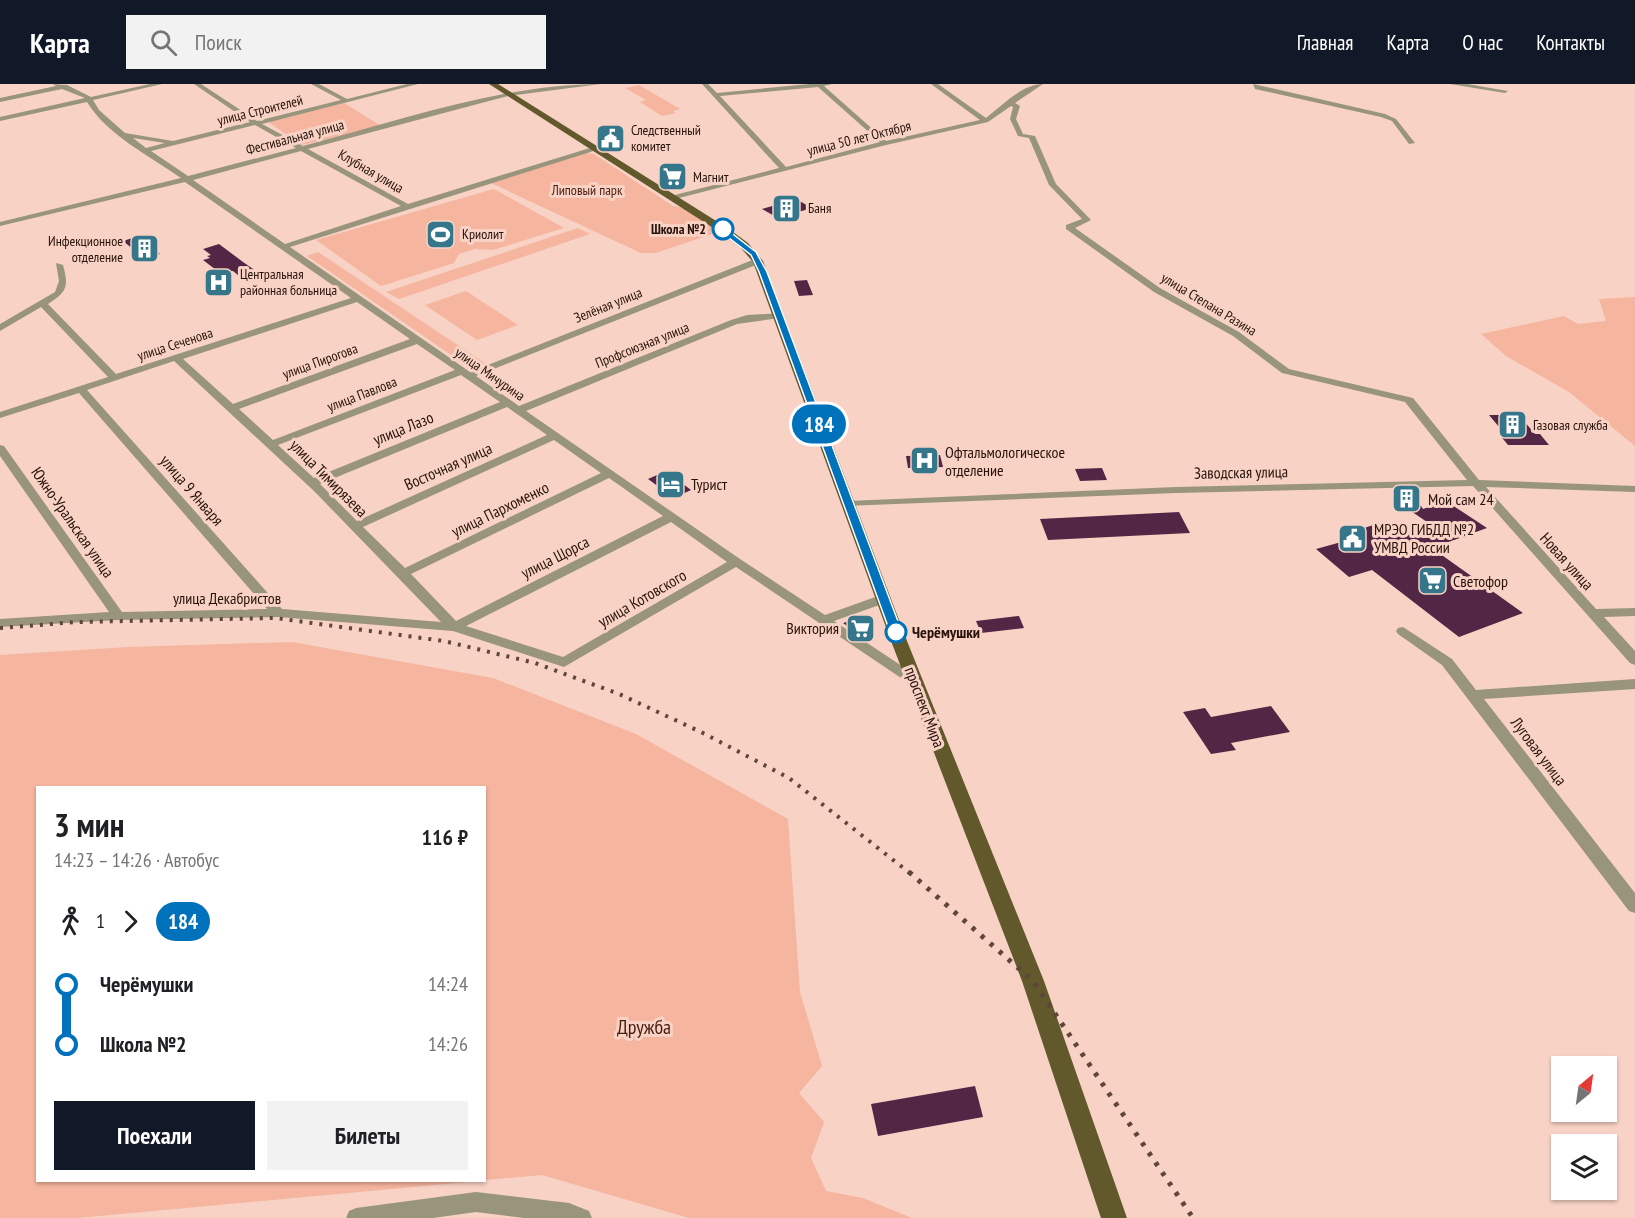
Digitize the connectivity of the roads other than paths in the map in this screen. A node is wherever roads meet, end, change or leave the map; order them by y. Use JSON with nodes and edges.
{"nodes":[{"id":1,"x":74,"y":84,"type":"edge"},
{"id":2,"x":159,"y":84,"type":"edge"},
{"id":3,"x":198,"y":84,"type":"edge"},
{"id":4,"x":314,"y":84,"type":"edge"},
{"id":5,"x":415,"y":84,"type":"edge"},
{"id":6,"x":493,"y":84,"type":"edge"},
{"id":7,"x":598,"y":84,"type":"edge"},
{"id":8,"x":705,"y":84,"type":"edge"},
{"id":9,"x":829,"y":84,"type":"edge"},
{"id":10,"x":934,"y":84,"type":"edge"},
{"id":11,"x":1040,"y":84,"type":"edge"},
{"id":12,"x":1256,"y":84,"type":"edge"},
{"id":13,"x":1453,"y":84,"type":"edge"},
{"id":14,"x":58,"y":85,"type":"edge"},
{"id":15,"x":819,"y":85,"type":"edge"},
{"id":16,"x":1505,"y":91,"type":"dead end"},
{"id":17,"x":508,"y":94,"type":"junction"},
{"id":18,"x":715,"y":96,"type":"junction"},
{"id":19,"x":0,"y":100,"type":"edge"},
{"id":20,"x":90,"y":100,"type":"junction"},
{"id":21,"x":347,"y":101,"type":"junction"},
{"id":22,"x":1010,"y":103,"type":"junction"},
{"id":23,"x":0,"y":119,"type":"edge"},
{"id":24,"x":986,"y":121,"type":"junction"},
{"id":25,"x":256,"y":123,"type":"junction"},
{"id":26,"x":122,"y":134,"type":"junction"},
{"id":27,"x":175,"y":143,"type":"junction"},
{"id":28,"x":885,"y":143,"type":"junction"},
{"id":29,"x":1411,"y":143,"type":"dead end"},
{"id":30,"x":301,"y":149,"type":"junction"},
{"id":31,"x":596,"y":149,"type":"junction"},
{"id":32,"x":146,"y":150,"type":"junction"},
{"id":33,"x":784,"y":168,"type":"junction"},
{"id":34,"x":188,"y":179,"type":"junction"},
{"id":35,"x":674,"y":198,"type":"junction"},
{"id":36,"x":408,"y":207,"type":"junction"},
{"id":37,"x":0,"y":224,"type":"edge"},
{"id":38,"x":285,"y":247,"type":"junction"},
{"id":39,"x":758,"y":261,"type":"junction"},
{"id":40,"x":58,"y":265,"type":"dead end"},
{"id":41,"x":359,"y":298,"type":"junction"},
{"id":42,"x":43,"y":304,"type":"junction"},
{"id":43,"x":779,"y":315,"type":"junction"},
{"id":44,"x":0,"y":328,"type":"edge"},
{"id":45,"x":418,"y":340,"type":"junction"},
{"id":46,"x":175,"y":357,"type":"junction"},
{"id":47,"x":465,"y":373,"type":"junction"},
{"id":48,"x":115,"y":378,"type":"junction"},
{"id":49,"x":81,"y":389,"type":"junction"},
{"id":50,"x":507,"y":403,"type":"junction"},
{"id":51,"x":232,"y":408,"type":"junction"},
{"id":52,"x":518,"y":410,"type":"junction"},
{"id":53,"x":0,"y":415,"type":"edge"},
{"id":54,"x":554,"y":436,"type":"junction"},
{"id":55,"x":272,"y":444,"type":"junction"},
{"id":56,"x":0,"y":448,"type":"edge"},
{"id":57,"x":609,"y":474,"type":"junction"},
{"id":58,"x":312,"y":483,"type":"junction"},
{"id":59,"x":1476,"y":483,"type":"junction"},
{"id":60,"x":1635,"y":489,"type":"edge"},
{"id":61,"x":848,"y":504,"type":"junction"},
{"id":62,"x":671,"y":517,"type":"junction"},
{"id":63,"x":354,"y":526,"type":"junction"},
{"id":64,"x":736,"y":562,"type":"junction"},
{"id":65,"x":404,"y":573,"type":"junction"},
{"id":66,"x":884,"y":599,"type":"junction"},
{"id":67,"x":1635,"y":612,"type":"edge"},
{"id":68,"x":278,"y":613,"type":"junction"},
{"id":69,"x":1592,"y":613,"type":"junction"},
{"id":70,"x":118,"y":616,"type":"junction"},
{"id":71,"x":823,"y":620,"type":"junction"},
{"id":72,"x":0,"y":623,"type":"edge"},
{"id":73,"x":454,"y":627,"type":"junction"},
{"id":74,"x":1403,"y":631,"type":"dead end"},
{"id":75,"x":1635,"y":660,"type":"edge"},
{"id":76,"x":564,"y":662,"type":"joint"},
{"id":77,"x":915,"y":681,"type":"junction"},
{"id":78,"x":1635,"y":684,"type":"edge"},
{"id":79,"x":1473,"y":695,"type":"junction"},
{"id":80,"x":1635,"y":906,"type":"edge"},
{"id":81,"x":356,"y":1218,"type":"edge"},
{"id":82,"x":582,"y":1218,"type":"edge"},
{"id":83,"x":1114,"y":1218,"type":"edge"}],
"edges":[{"from":1,"to":14,"type":"street"},
{"from":2,"to":20,"type":"street"},
{"from":3,"to":25,"type":"street","name":"Клубная улица"},
{"from":4,"to":21,"type":"street"},
{"from":5,"to":21,"type":"street","name":"улица Строителей"},
{"from":6,"to":17,"type":"main road","name":"проспект Мира"},
{"from":7,"to":17,"type":"street","name":"Фестивальная улица"},
{"from":8,"to":18,"type":"street"},
{"from":9,"to":15,"type":"street"},
{"from":10,"to":24,"type":"street"},
{"from":11,"to":22,"type":"street","name":"улица 50 лет Октября"},
{"from":12,"to":29,"type":"street"},
{"from":13,"to":16,"type":"street"},
{"from":14,"to":19,"type":"street"},
{"from":14,"to":20,"type":"street","name":"улица Мичурина"},
{"from":15,"to":18,"type":"street"},
{"from":15,"to":28,"type":"street"},
{"from":17,"to":30,"type":"street","name":"Фестивальная улица"},
{"from":17,"to":31,"type":"main road","name":"проспект Мира"},
{"from":18,"to":33,"type":"street"},
{"from":20,"to":23,"type":"street"},
{"from":20,"to":26,"type":"street","name":"улица Мичурина"},
{"from":21,"to":25,"type":"street","name":"улица Строителей"},
{"from":22,"to":24,"type":"street","name":"улица 50 лет Октября"},
{"from":22,"to":59,"type":"street","name":"улица Степана Разина"},
{"from":24,"to":28,"type":"street","name":"улица 50 лет Октября"},
{"from":25,"to":27,"type":"street","name":"улица Строителей"},
{"from":25,"to":30,"type":"street","name":"Клубная улица"},
{"from":26,"to":27,"type":"street"},
{"from":26,"to":32,"type":"street","name":"улица Мичурина"},
{"from":27,"to":32,"type":"street","name":"улица Строителей"},
{"from":28,"to":33,"type":"street","name":"улица 50 лет Октября"},
{"from":30,"to":34,"type":"street","name":"Фестивальная улица"},
{"from":30,"to":36,"type":"street","name":"Клубная улица"},
{"from":31,"to":35,"type":"main road","name":"проспект Мира"},
{"from":31,"to":36,"type":"street","name":"Клубная улица"},
{"from":32,"to":34,"type":"street","name":"улица Мичурина"},
{"from":33,"to":35,"type":"street","name":"улица 50 лет Октября"},
{"from":34,"to":37,"type":"street","name":"Фестивальная улица"},
{"from":34,"to":38,"type":"street","name":"улица Мичурина"},
{"from":35,"to":39,"type":"main road","name":"проспект Мира"},
{"from":36,"to":38,"type":"street","name":"Клубная улица"},
{"from":38,"to":41,"type":"street","name":"улица Мичурина"},
{"from":39,"to":43,"type":"main road","name":"проспект Мира"},
{"from":39,"to":47,"type":"street","name":"Зелёная улица"},
{"from":40,"to":42,"type":"street"},
{"from":41,"to":45,"type":"street","name":"улица Мичурина"},
{"from":41,"to":46,"type":"street","name":"улица Сеченова"},
{"from":42,"to":44,"type":"street"},
{"from":42,"to":48,"type":"street"},
{"from":43,"to":52,"type":"street","name":"Профсоюзная улица"},
{"from":43,"to":61,"type":"main road","name":"проспект Мира"},
{"from":45,"to":47,"type":"street","name":"улица Мичурина"},
{"from":45,"to":51,"type":"street","name":"улица Пирогова"},
{"from":46,"to":48,"type":"street","name":"улица Сеченова"},
{"from":46,"to":51,"type":"street","name":"улица Тимирязева"},
{"from":47,"to":50,"type":"street","name":"улица Мичурина"},
{"from":47,"to":55,"type":"street","name":"улица Павлова"},
{"from":48,"to":49,"type":"street","name":"улица Сеченова"},
{"from":49,"to":53,"type":"street","name":"улица Сеченова"},
{"from":49,"to":68,"type":"street","name":"улица 9 Января"},
{"from":50,"to":52,"type":"street","name":"улица Мичурина"},
{"from":50,"to":58,"type":"street","name":"улица Лазо"},
{"from":51,"to":55,"type":"street","name":"улица Тимирязева"},
{"from":52,"to":54,"type":"street","name":"улица Мичурина"},
{"from":54,"to":57,"type":"street","name":"улица Мичурина"},
{"from":54,"to":63,"type":"street","name":"Восточная улица"},
{"from":55,"to":58,"type":"street","name":"улица Тимирязева"},
{"from":56,"to":70,"type":"street","name":"Южно-Уральская улица"},
{"from":57,"to":62,"type":"street","name":"улица Мичурина"},
{"from":57,"to":65,"type":"street","name":"улица Пархоменко"},
{"from":58,"to":63,"type":"street","name":"улица Тимирязева"},
{"from":59,"to":60,"type":"street","name":"Заводская улица"},
{"from":59,"to":61,"type":"street","name":"Заводская улица"},
{"from":59,"to":69,"type":"street","name":"Новая улица"},
{"from":61,"to":66,"type":"main road","name":"проспект Мира"},
{"from":62,"to":64,"type":"street","name":"улица Мичурина"},
{"from":62,"to":73,"type":"street","name":"улица Щорса"},
{"from":63,"to":65,"type":"street","name":"улица Тимирязева"},
{"from":64,"to":71,"type":"street","name":"улица Мичурина"},
{"from":64,"to":76,"type":"street","name":"улица Котовского"},
{"from":65,"to":73,"type":"street","name":"улица Тимирязева"},
{"from":66,"to":71,"type":"street"},
{"from":66,"to":77,"type":"main road","name":"проспект Мира"},
{"from":67,"to":69,"type":"street"},
{"from":68,"to":70,"type":"street","name":"улица Декабристов"},
{"from":68,"to":73,"type":"street","name":"улица Декабристов"},
{"from":69,"to":75,"type":"street","name":"Новая улица"},
{"from":70,"to":72,"type":"street","name":"улица Декабристов"},
{"from":71,"to":77,"type":"street","name":"улица Мичурина"},
{"from":73,"to":76,"type":"street","name":"улица Декабристов"},
{"from":74,"to":79,"type":"street","name":"Луговая улица"},
{"from":77,"to":83,"type":"main road","name":"проспект Мира"},
{"from":78,"to":79,"type":"street"},
{"from":79,"to":80,"type":"street","name":"Луговая улица"},
{"from":81,"to":82,"type":"street"}]}
